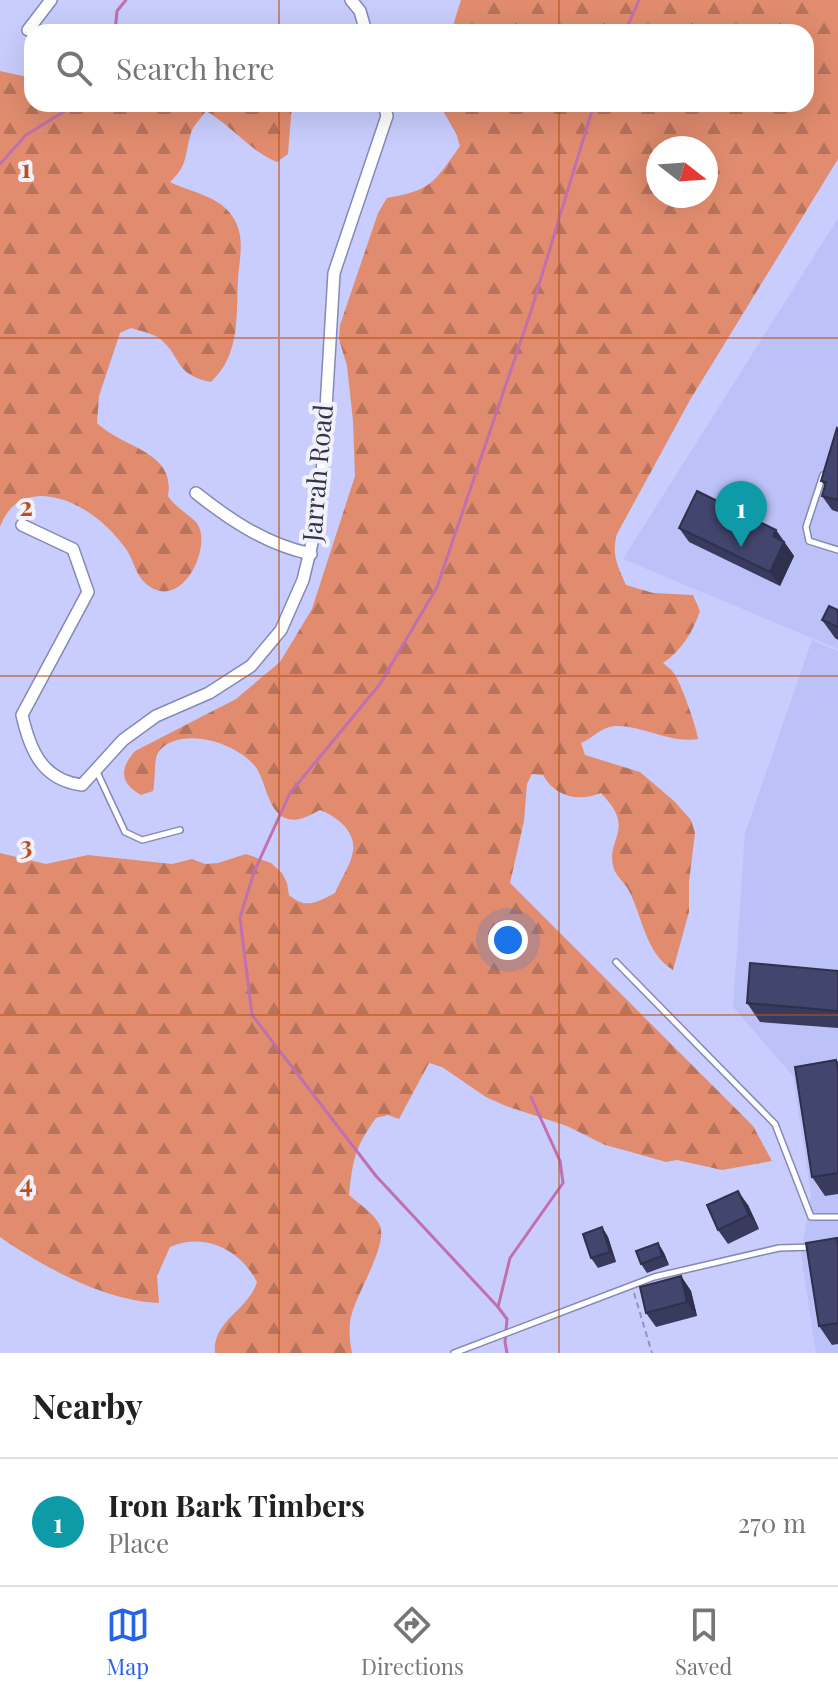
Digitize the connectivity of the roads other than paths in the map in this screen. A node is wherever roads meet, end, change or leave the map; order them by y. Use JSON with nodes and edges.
{"nodes":[{"id":1,"x":51,"y":0,"type":"edge"},
{"id":2,"x":351,"y":0,"type":"edge"},
{"id":3,"x":33,"y":24,"type":"edge"},
{"id":4,"x":364,"y":24,"type":"edge"},
{"id":5,"x":386,"y":112,"type":"edge"},
{"id":6,"x":828,"y":462,"type":"edge"},
{"id":7,"x":196,"y":493,"type":"dead end"},
{"id":8,"x":22,"y":525,"type":"dead end"},
{"id":9,"x":838,"y":550,"type":"edge"},
{"id":10,"x":311,"y":554,"type":"junction"},
{"id":11,"x":96,"y":771,"type":"junction"},
{"id":12,"x":180,"y":830,"type":"dead end"},
{"id":13,"x":616,"y":962,"type":"dead end"},
{"id":14,"x":838,"y":1217,"type":"edge"},
{"id":15,"x":823,"y":1246,"type":"edge"},
{"id":16,"x":454,"y":1353,"type":"edge"}],
"edges":[{"from":1,"to":3,"type":"street"},
{"from":2,"to":4,"type":"street"},
{"from":5,"to":10,"type":"street","name":"Jarrah Road"},
{"from":6,"to":9,"type":"lane"},
{"from":7,"to":10,"type":"street"},
{"from":8,"to":11,"type":"street"},
{"from":10,"to":11,"type":"street","name":"Jarrah Road"},
{"from":11,"to":12,"type":"lane"},
{"from":13,"to":14,"type":"lane"},
{"from":15,"to":16,"type":"lane"}]}
